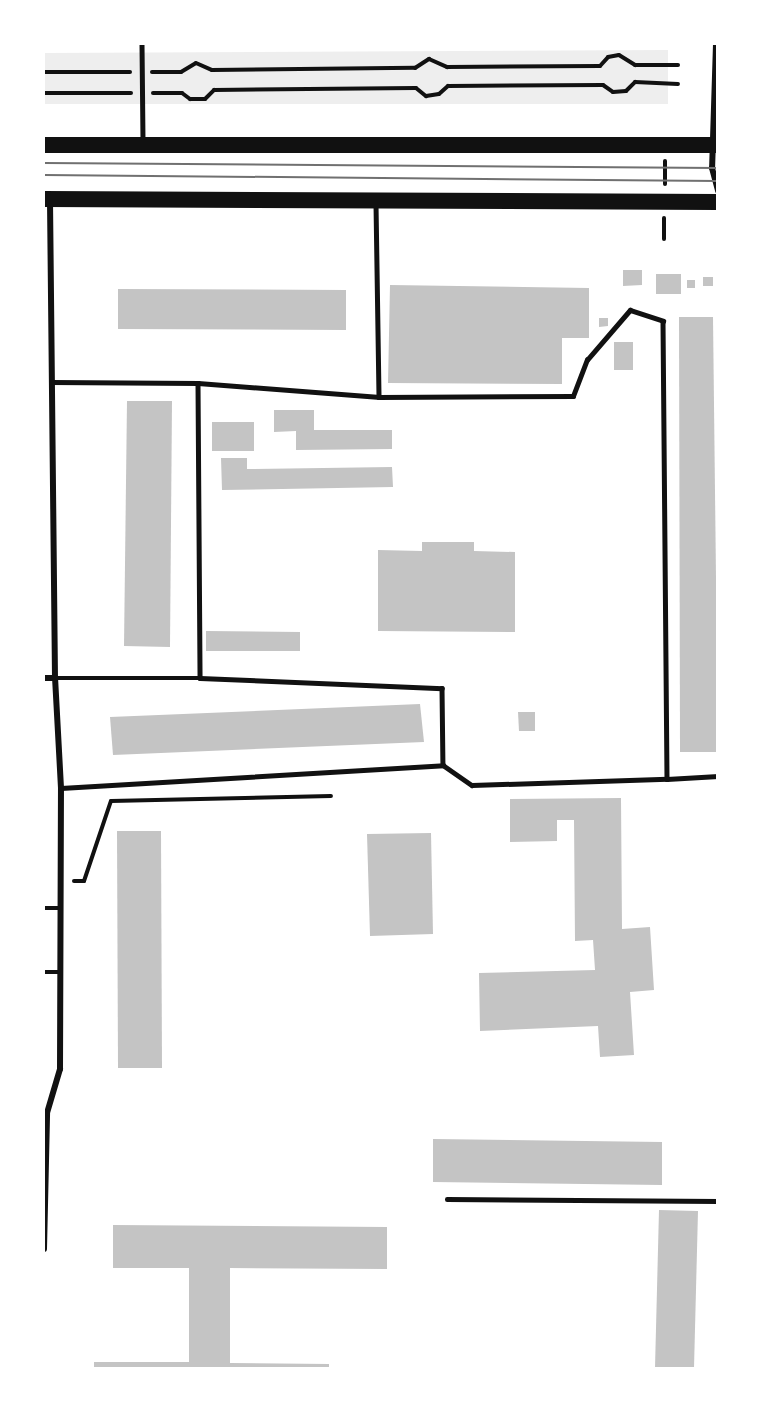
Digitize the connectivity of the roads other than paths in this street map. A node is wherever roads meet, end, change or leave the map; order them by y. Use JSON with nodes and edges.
{"nodes":[{"id":1,"x":142,"y":44,"type":"edge"},
{"id":2,"x":716,"y":44,"type":"edge"},
{"id":3,"x":143,"y":144,"type":"junction"},
{"id":4,"x":44,"y":145,"type":"edge"},
{"id":5,"x":715,"y":145,"type":"edge"},
{"id":6,"x":717,"y":191,"type":"edge"},
{"id":7,"x":47,"y":199,"type":"edge"},
{"id":8,"x":376,"y":201,"type":"junction"},
{"id":9,"x":717,"y":202,"type":"edge"},
{"id":10,"x":51,"y":381,"type":"junction"},
{"id":11,"x":198,"y":383,"type":"junction"},
{"id":12,"x":379,"y":397,"type":"junction"},
{"id":13,"x":44,"y":678,"type":"edge"},
{"id":14,"x":55,"y":678,"type":"junction"},
{"id":15,"x":200,"y":678,"type":"junction"},
{"id":16,"x":443,"y":765,"type":"junction"},
{"id":17,"x":717,"y":776,"type":"edge"},
{"id":18,"x":667,"y":779,"type":"junction"},
{"id":19,"x":62,"y":788,"type":"junction"},
{"id":20,"x":44,"y":908,"type":"edge"},
{"id":21,"x":59,"y":908,"type":"junction"},
{"id":22,"x":44,"y":972,"type":"edge"},
{"id":23,"x":59,"y":972,"type":"junction"},
{"id":24,"x":447,"y":1199,"type":"dead end"},
{"id":25,"x":717,"y":1201,"type":"edge"},
{"id":26,"x":44,"y":1209,"type":"edge"},
{"id":27,"x":44,"y":1250,"type":"edge"}],
"edges":[{"from":1,"to":3,"type":"lane"},
{"from":2,"to":5,"type":"street"},
{"from":3,"to":4,"type":"highway"},
{"from":3,"to":5,"type":"highway"},
{"from":5,"to":6,"type":"street"},
{"from":7,"to":8,"type":"highway"},
{"from":7,"to":10,"type":"street"},
{"from":8,"to":9,"type":"highway"},
{"from":8,"to":12,"type":"lane"},
{"from":10,"to":11,"type":"lane"},
{"from":10,"to":14,"type":"street"},
{"from":11,"to":12,"type":"lane"},
{"from":11,"to":15,"type":"lane"},
{"from":12,"to":18,"type":"lane"},
{"from":13,"to":14,"type":"street"},
{"from":14,"to":15,"type":"lane"},
{"from":14,"to":19,"type":"street"},
{"from":15,"to":16,"type":"lane"},
{"from":16,"to":18,"type":"lane"},
{"from":16,"to":19,"type":"lane"},
{"from":17,"to":18,"type":"lane"},
{"from":19,"to":21,"type":"street"},
{"from":20,"to":21,"type":"lane"},
{"from":21,"to":23,"type":"street"},
{"from":22,"to":23,"type":"lane"},
{"from":23,"to":26,"type":"street"},
{"from":24,"to":25,"type":"lane"},
{"from":26,"to":27,"type":"street"}]}
